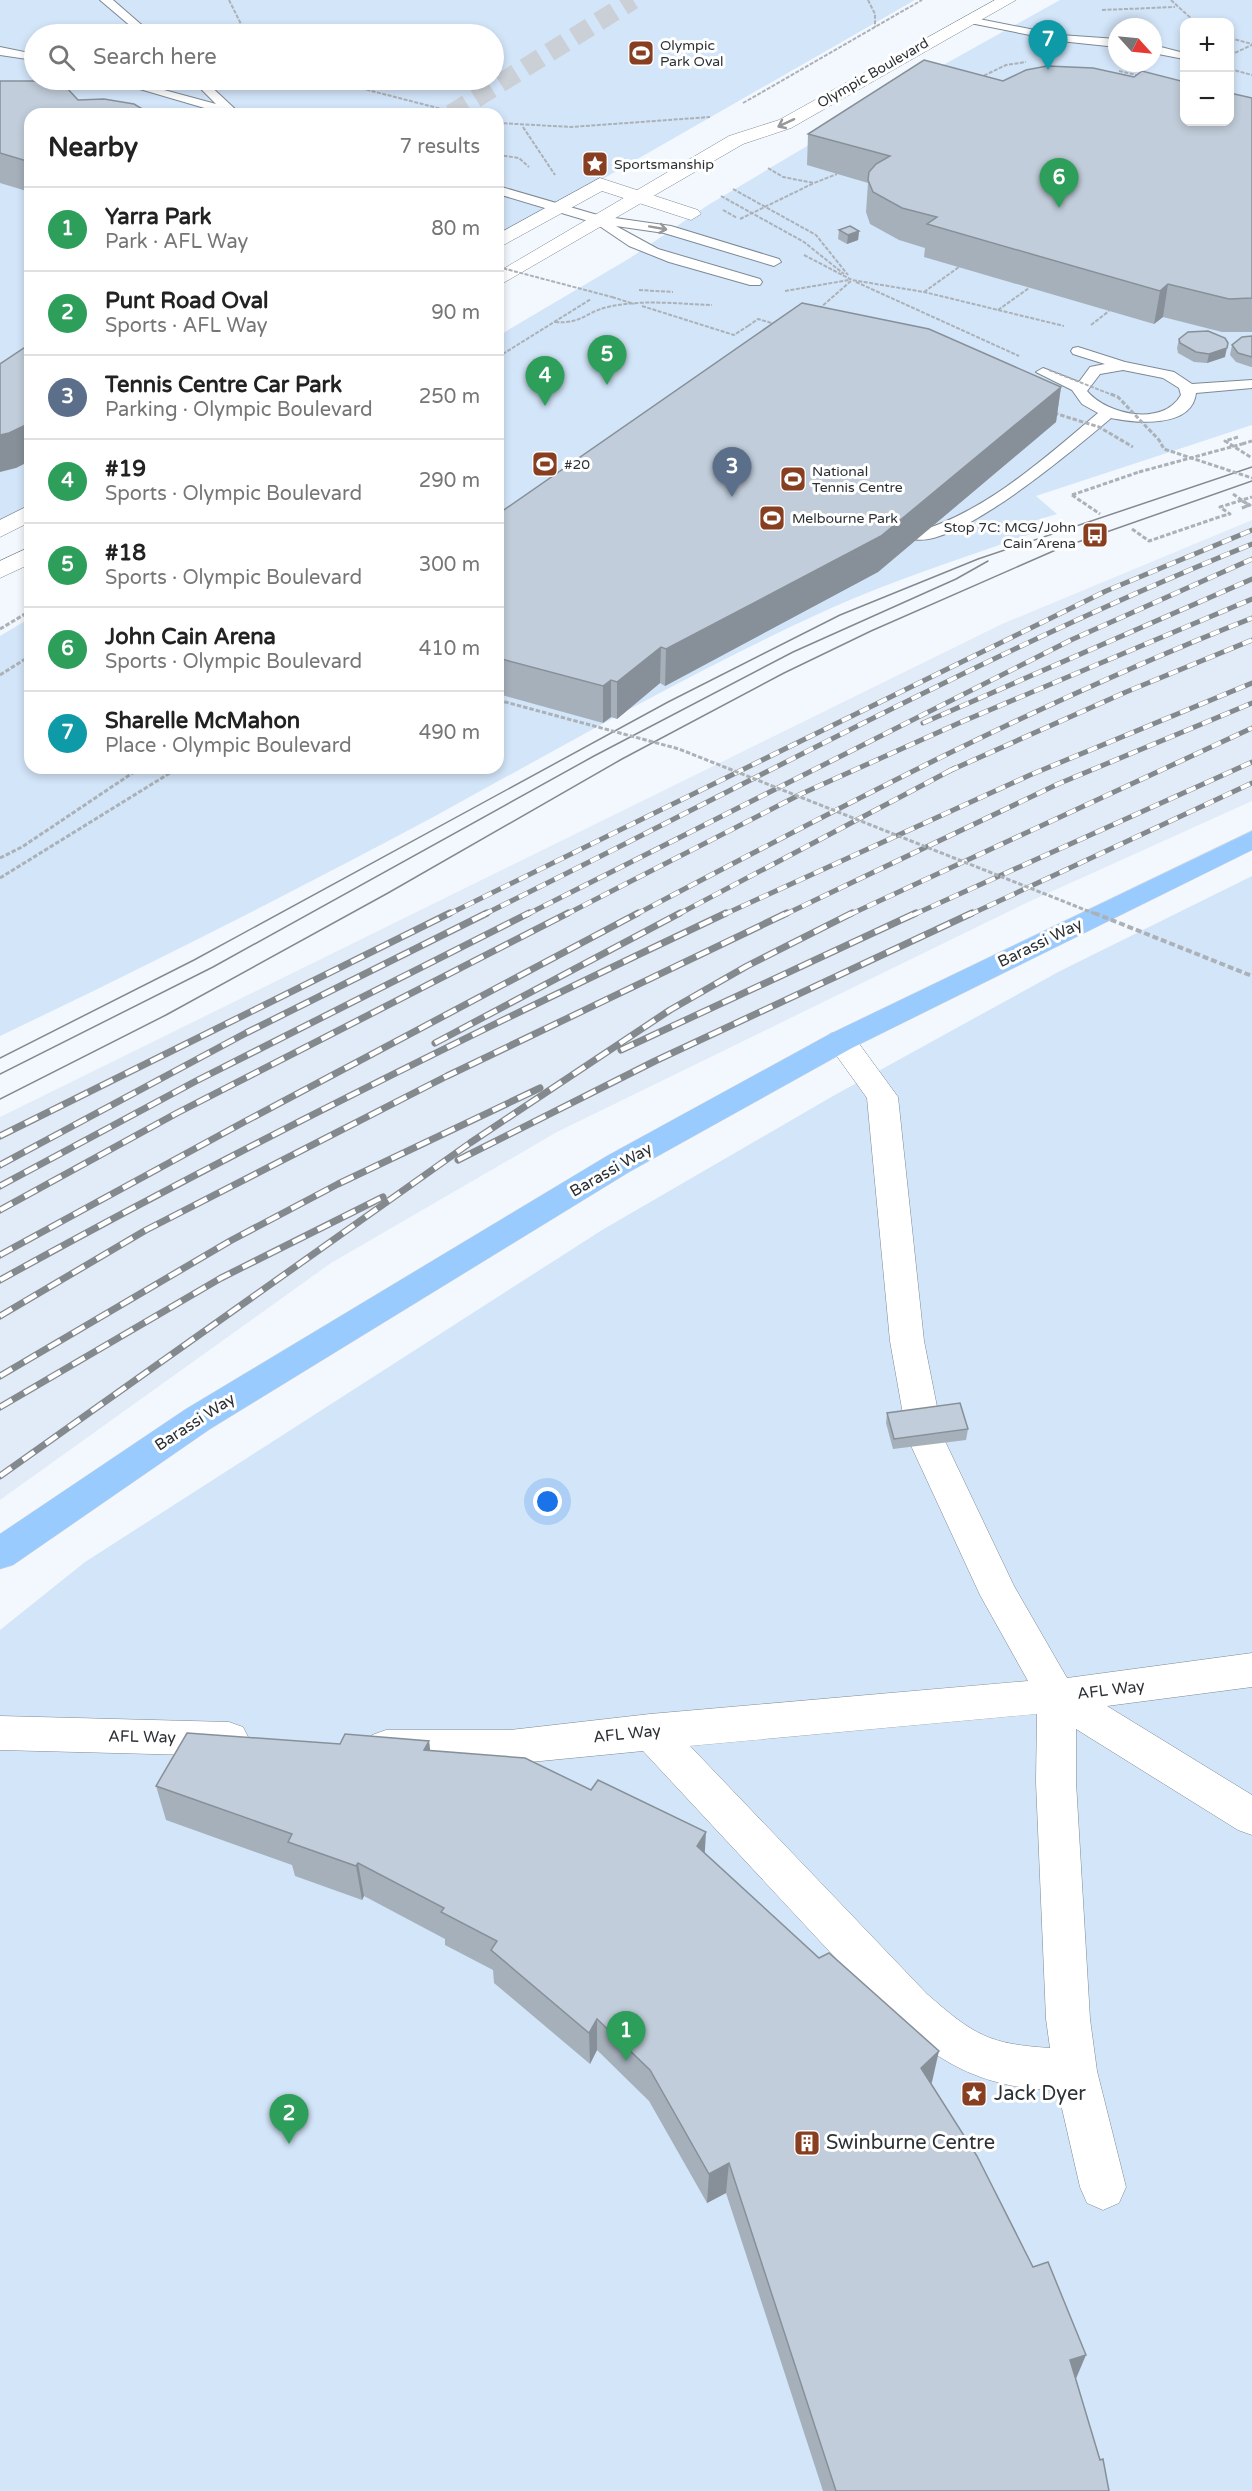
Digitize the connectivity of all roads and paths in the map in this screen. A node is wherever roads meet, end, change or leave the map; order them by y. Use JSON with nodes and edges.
{"nodes":[{"id":1,"x":106,"y":0,"type":"edge"},
{"id":2,"x":229,"y":0,"type":"edge"},
{"id":3,"x":868,"y":0,"type":"edge"},
{"id":4,"x":922,"y":0,"type":"edge"},
{"id":5,"x":1008,"y":0,"type":"edge"},
{"id":6,"x":1171,"y":0,"type":"edge"},
{"id":7,"x":947,"y":15,"type":"dead end"},
{"id":8,"x":1191,"y":18,"type":"edge"},
{"id":9,"x":969,"y":20,"type":"junction"},
{"id":10,"x":134,"y":24,"type":"edge"},
{"id":11,"x":241,"y":24,"type":"edge"},
{"id":12,"x":875,"y":27,"type":"junction"},
{"id":13,"x":1234,"y":39,"type":"edge"},
{"id":14,"x":1108,"y":42,"type":"edge"},
{"id":15,"x":1252,"y":45,"type":"edge"},
{"id":16,"x":0,"y":51,"type":"edge"},
{"id":17,"x":1162,"y":51,"type":"edge"},
{"id":18,"x":1234,"y":53,"type":"edge"},
{"id":19,"x":24,"y":55,"type":"edge"},
{"id":20,"x":1180,"y":55,"type":"edge"},
{"id":21,"x":1031,"y":62,"type":"dead end"},
{"id":22,"x":1234,"y":70,"type":"edge"},
{"id":23,"x":1123,"y":72,"type":"edge"},
{"id":24,"x":1252,"y":75,"type":"edge"},
{"id":25,"x":1142,"y":76,"type":"edge"},
{"id":26,"x":972,"y":82,"type":"edge"},
{"id":27,"x":151,"y":90,"type":"edge"},
{"id":28,"x":209,"y":90,"type":"edge"},
{"id":29,"x":363,"y":90,"type":"edge"},
{"id":30,"x":741,"y":104,"type":"dead end"},
{"id":31,"x":217,"y":108,"type":"edge"},
{"id":32,"x":229,"y":108,"type":"edge"},
{"id":33,"x":436,"y":108,"type":"edge"},
{"id":34,"x":766,"y":111,"type":"dead end"},
{"id":35,"x":720,"y":116,"type":"dead end"},
{"id":36,"x":504,"y":124,"type":"edge"},
{"id":37,"x":523,"y":126,"type":"junction"},
{"id":38,"x":736,"y":140,"type":"junction"},
{"id":39,"x":768,"y":168,"type":"dead end"},
{"id":40,"x":837,"y":174,"type":"edge"},
{"id":41,"x":814,"y":183,"type":"junction"},
{"id":42,"x":732,"y":189,"type":"dead end"},
{"id":43,"x":504,"y":192,"type":"edge"},
{"id":44,"x":585,"y":193,"type":"junction"},
{"id":45,"x":721,"y":195,"type":"dead end"},
{"id":46,"x":639,"y":197,"type":"junction"},
{"id":47,"x":765,"y":207,"type":"junction"},
{"id":48,"x":559,"y":208,"type":"junction"},
{"id":49,"x":753,"y":213,"type":"junction"},
{"id":50,"x":691,"y":214,"type":"dead end"},
{"id":51,"x":740,"y":219,"type":"dead end"},
{"id":52,"x":600,"y":220,"type":"junction"},
{"id":53,"x":504,"y":239,"type":"edge"},
{"id":54,"x":803,"y":254,"type":"dead end"},
{"id":55,"x":774,"y":262,"type":"dead end"},
{"id":56,"x":959,"y":267,"type":"edge"},
{"id":57,"x":504,"y":269,"type":"edge"},
{"id":58,"x":504,"y":276,"type":"edge"},
{"id":59,"x":852,"y":280,"type":"junction"},
{"id":60,"x":755,"y":282,"type":"dead end"},
{"id":61,"x":1029,"y":288,"type":"edge"},
{"id":62,"x":639,"y":290,"type":"dead end"},
{"id":63,"x":674,"y":292,"type":"dead end"},
{"id":64,"x":781,"y":292,"type":"dead end"},
{"id":65,"x":924,"y":292,"type":"junction"},
{"id":66,"x":591,"y":299,"type":"dead end"},
{"id":67,"x":636,"y":304,"type":"junction"},
{"id":68,"x":712,"y":305,"type":"dead end"},
{"id":69,"x":818,"y":310,"type":"edge"},
{"id":70,"x":997,"y":310,"type":"junction"},
{"id":71,"x":1109,"y":311,"type":"edge"},
{"id":72,"x":555,"y":322,"type":"junction"},
{"id":73,"x":780,"y":326,"type":"edge"},
{"id":74,"x":1073,"y":328,"type":"dead end"},
{"id":75,"x":1084,"y":330,"type":"dead end"},
{"id":76,"x":1078,"y":351,"type":"dead end"},
{"id":77,"x":504,"y":353,"type":"edge"},
{"id":78,"x":1021,"y":357,"type":"dead end"},
{"id":79,"x":1123,"y":366,"type":"junction"},
{"id":80,"x":1044,"y":369,"type":"joint"},
{"id":81,"x":1252,"y":384,"type":"edge"},
{"id":82,"x":1082,"y":388,"type":"junction"},
{"id":83,"x":1186,"y":389,"type":"junction"},
{"id":84,"x":1053,"y":413,"type":"edge"},
{"id":85,"x":1107,"y":413,"type":"junction"},
{"id":86,"x":1252,"y":441,"type":"edge"},
{"id":87,"x":1132,"y":447,"type":"dead end"},
{"id":88,"x":1233,"y":447,"type":"junction"},
{"id":89,"x":1252,"y":458,"type":"edge"},
{"id":90,"x":1191,"y":459,"type":"junction"},
{"id":91,"x":1252,"y":478,"type":"edge"},
{"id":92,"x":1233,"y":495,"type":"dead end"},
{"id":93,"x":1252,"y":496,"type":"edge"},
{"id":94,"x":1242,"y":500,"type":"junction"},
{"id":95,"x":1100,"y":514,"type":"dead end"},
{"id":96,"x":24,"y":516,"type":"edge"},
{"id":97,"x":1132,"y":529,"type":"dead end"},
{"id":98,"x":0,"y":530,"type":"edge"},
{"id":99,"x":919,"y":536,"type":"edge"},
{"id":100,"x":24,"y":557,"type":"edge"},
{"id":101,"x":0,"y":571,"type":"edge"},
{"id":102,"x":24,"y":615,"type":"edge"},
{"id":103,"x":0,"y":629,"type":"edge"},
{"id":104,"x":24,"y":660,"type":"edge"},
{"id":105,"x":0,"y":675,"type":"edge"},
{"id":106,"x":504,"y":702,"type":"edge"},
{"id":107,"x":131,"y":774,"type":"edge"},
{"id":108,"x":168,"y":774,"type":"edge"},
{"id":109,"x":1252,"y":839,"type":"edge"},
{"id":110,"x":0,"y":858,"type":"edge"},
{"id":111,"x":0,"y":878,"type":"edge"},
{"id":112,"x":1252,"y":976,"type":"edge"},
{"id":113,"x":841,"y":1041,"type":"junction"},
{"id":114,"x":0,"y":1554,"type":"edge"},
{"id":115,"x":1252,"y":1670,"type":"edge"},
{"id":116,"x":1057,"y":1696,"type":"junction"},
{"id":117,"x":650,"y":1731,"type":"junction"},
{"id":118,"x":0,"y":1734,"type":"edge"},
{"id":119,"x":258,"y":1740,"type":"edge"},
{"id":120,"x":349,"y":1745,"type":"edge"},
{"id":121,"x":1252,"y":1818,"type":"edge"},
{"id":122,"x":1075,"y":2071,"type":"junction"},
{"id":123,"x":1103,"y":2187,"type":"dead end"}],
"edges":[{"from":1,"to":10,"type":"lane"},
{"from":2,"to":11,"type":"path"},
{"from":3,"to":12,"type":"path"},
{"from":4,"to":12,"type":"path"},
{"from":5,"to":9,"type":"street","name":"Olympic Boulevard"},
{"from":6,"to":8,"type":"path"},
{"from":7,"to":9,"type":"street"},
{"from":9,"to":14,"type":"lane"},
{"from":9,"to":38,"type":"street","name":"Olympic Boulevard","one_way":true},
{"from":12,"to":30,"type":"path"},
{"from":13,"to":15,"type":"path"},
{"from":15,"to":18,"type":"path"},
{"from":16,"to":19,"type":"lane"},
{"from":17,"to":20,"type":"lane"},
{"from":21,"to":26,"type":"path"},
{"from":22,"to":24,"type":"path"},
{"from":23,"to":25,"type":"path"},
{"from":27,"to":31,"type":"lane"},
{"from":28,"to":32,"type":"lane"},
{"from":29,"to":33,"type":"path"},
{"from":34,"to":38,"type":"street","name":"Olympic Boulevard"},
{"from":35,"to":37,"type":"path"},
{"from":36,"to":37,"type":"path"},
{"from":37,"to":44,"type":"path"},
{"from":38,"to":46,"type":"street","name":"Olympic Boulevard"},
{"from":39,"to":41,"type":"path"},
{"from":40,"to":41,"type":"path"},
{"from":41,"to":47,"type":"path"},
{"from":42,"to":47,"type":"path"},
{"from":43,"to":48,"type":"lane"},
{"from":44,"to":46,"type":"street"},
{"from":44,"to":48,"type":"street"},
{"from":45,"to":49,"type":"path"},
{"from":46,"to":50,"type":"street"},
{"from":46,"to":52,"type":"street","name":"Olympic Boulevard"},
{"from":47,"to":49,"type":"path"},
{"from":47,"to":59,"type":"path"},
{"from":48,"to":52,"type":"lane"},
{"from":48,"to":53,"type":"street"},
{"from":49,"to":51,"type":"path"},
{"from":49,"to":59,"type":"path"},
{"from":52,"to":55,"type":"lane","one_way":true},
{"from":52,"to":58,"type":"street","name":"Olympic Boulevard"},
{"from":52,"to":60,"type":"lane"},
{"from":54,"to":59,"type":"path"},
{"from":56,"to":65,"type":"path"},
{"from":57,"to":67,"type":"path","bridge":true},
{"from":59,"to":64,"type":"path"},
{"from":59,"to":65,"type":"path"},
{"from":59,"to":69,"type":"path"},
{"from":59,"to":78,"type":"path"},
{"from":61,"to":70,"type":"path"},
{"from":62,"to":63,"type":"path"},
{"from":65,"to":70,"type":"path"},
{"from":66,"to":72,"type":"path"},
{"from":67,"to":68,"type":"path"},
{"from":67,"to":72,"type":"path"},
{"from":67,"to":73,"type":"path","bridge":true},
{"from":70,"to":74,"type":"path"},
{"from":71,"to":75,"type":"path"},
{"from":72,"to":77,"type":"path"},
{"from":76,"to":79,"type":"lane"},
{"from":79,"to":82,"type":"lane"},
{"from":79,"to":83,"type":"lane"},
{"from":80,"to":82,"type":"lane"},
{"from":80,"to":90,"type":"path","bridge":true},
{"from":81,"to":83,"type":"lane"},
{"from":82,"to":85,"type":"lane"},
{"from":83,"to":85,"type":"lane"},
{"from":84,"to":87,"type":"path","bridge":true},
{"from":85,"to":99,"type":"lane"},
{"from":86,"to":88,"type":"path","bridge":true},
{"from":88,"to":89,"type":"path"},
{"from":88,"to":90,"type":"path","bridge":true},
{"from":90,"to":91,"type":"path","bridge":true},
{"from":90,"to":95,"type":"path","bridge":true},
{"from":92,"to":94,"type":"path","bridge":true},
{"from":93,"to":94,"type":"path","bridge":true},
{"from":94,"to":97,"type":"path","bridge":true},
{"from":96,"to":98,"type":"street"},
{"from":100,"to":101,"type":"street"},
{"from":102,"to":103,"type":"path"},
{"from":104,"to":105,"type":"path"},
{"from":106,"to":112,"type":"path","bridge":true},
{"from":107,"to":110,"type":"path"},
{"from":108,"to":111,"type":"path"},
{"from":109,"to":113,"type":"main road","name":"Barassi Way"},
{"from":113,"to":114,"type":"main road","name":"Barassi Way"},
{"from":113,"to":116,"type":"street"},
{"from":115,"to":116,"type":"street","name":"AFL Way"},
{"from":116,"to":117,"type":"street","name":"AFL Way"},
{"from":116,"to":121,"type":"street"},
{"from":116,"to":122,"type":"street"},
{"from":117,"to":120,"type":"street","name":"AFL Way"},
{"from":117,"to":122,"type":"street"},
{"from":118,"to":119,"type":"street","name":"AFL Way"},
{"from":122,"to":123,"type":"street"}]}
